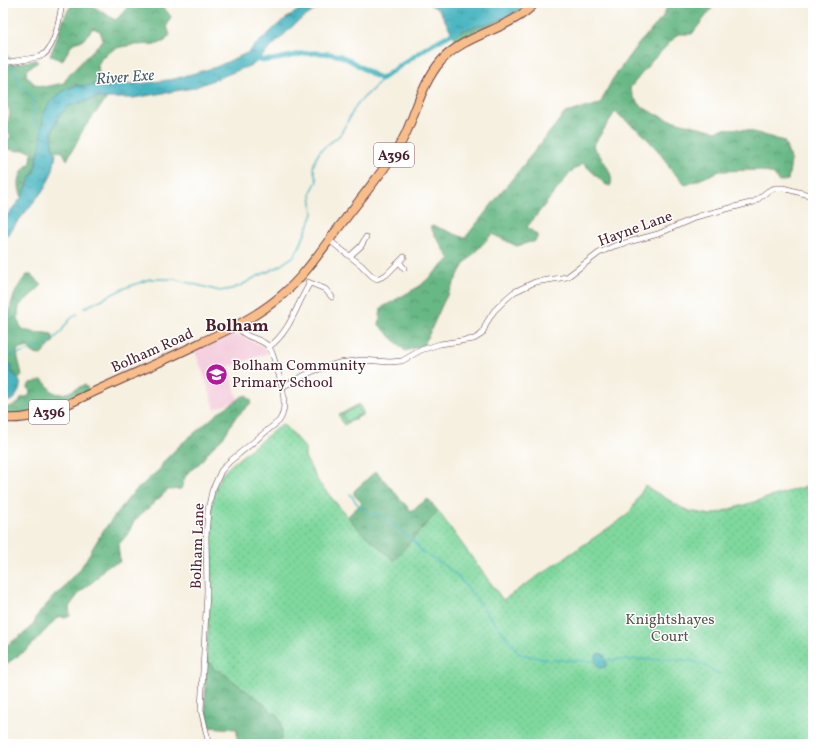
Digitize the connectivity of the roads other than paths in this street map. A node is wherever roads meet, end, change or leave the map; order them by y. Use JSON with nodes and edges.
{"nodes":[{"id":1,"x":68,"y":3,"type":"edge"},
{"id":2,"x":535,"y":3,"type":"edge"},
{"id":3,"x":62,"y":4,"type":"edge"},
{"id":4,"x":5,"y":62,"type":"edge"},
{"id":5,"x":813,"y":196,"type":"edge"},
{"id":6,"x":366,"y":237,"type":"dead end"},
{"id":7,"x":329,"y":240,"type":"junction"},
{"id":8,"x":350,"y":256,"type":"junction"},
{"id":9,"x":404,"y":257,"type":"dead end"},
{"id":10,"x":400,"y":263,"type":"junction"},
{"id":11,"x":404,"y":268,"type":"dead end"},
{"id":12,"x":332,"y":297,"type":"dead end"},
{"id":13,"x":237,"y":325,"type":"junction"},
{"id":14,"x":269,"y":347,"type":"junction"},
{"id":15,"x":282,"y":388,"type":"junction"},
{"id":16,"x":3,"y":418,"type":"edge"},
{"id":17,"x":210,"y":744,"type":"edge"}],
"edges":[{"from":1,"to":3,"type":"street"},
{"from":2,"to":7,"type":"main road","number":"A396"},
{"from":3,"to":4,"type":"street"},
{"from":5,"to":15,"type":"street","name":"Hayne Lane"},
{"from":6,"to":8,"type":"street"},
{"from":7,"to":8,"type":"street"},
{"from":7,"to":13,"type":"main road","name":"Bolham Road","number":"A396"},
{"from":8,"to":10,"type":"street"},
{"from":9,"to":10,"type":"street"},
{"from":10,"to":11,"type":"street"},
{"from":12,"to":14,"type":"street"},
{"from":13,"to":14,"type":"street"},
{"from":13,"to":16,"type":"main road","name":"Bolham Road","number":"A396"},
{"from":14,"to":15,"type":"street","name":"Bolham Lane"},
{"from":15,"to":17,"type":"street","name":"Bolham Lane"}]}
